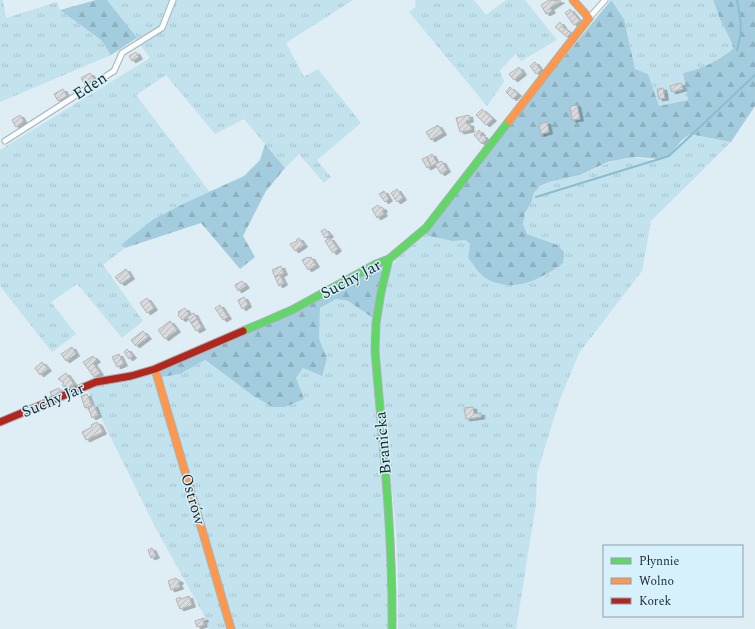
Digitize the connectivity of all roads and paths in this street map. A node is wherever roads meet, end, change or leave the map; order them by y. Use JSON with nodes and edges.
{"nodes":[{"id":1,"x":173,"y":0,"type":"edge"},
{"id":2,"x":573,"y":0,"type":"edge"},
{"id":3,"x":605,"y":0,"type":"edge"},
{"id":4,"x":589,"y":18,"type":"junction"},
{"id":5,"x":5,"y":141,"type":"dead end"},
{"id":6,"x":389,"y":259,"type":"junction"},
{"id":7,"x":155,"y":369,"type":"junction"},
{"id":8,"x":0,"y":422,"type":"edge"},
{"id":9,"x":231,"y":629,"type":"edge"},
{"id":10,"x":392,"y":629,"type":"edge"}],
"edges":[{"from":1,"to":5,"type":"street","name":"Eden"},
{"from":2,"to":4,"type":"street"},
{"from":3,"to":4,"type":"street","name":"Suchy Jar"},
{"from":4,"to":6,"type":"street","name":"Suchy Jar"},
{"from":6,"to":7,"type":"street","name":"Suchy Jar"},
{"from":6,"to":10,"type":"street","name":"Branicka"},
{"from":7,"to":8,"type":"street","name":"Suchy Jar"},
{"from":7,"to":9,"type":"street","name":"Ostrów"}]}
